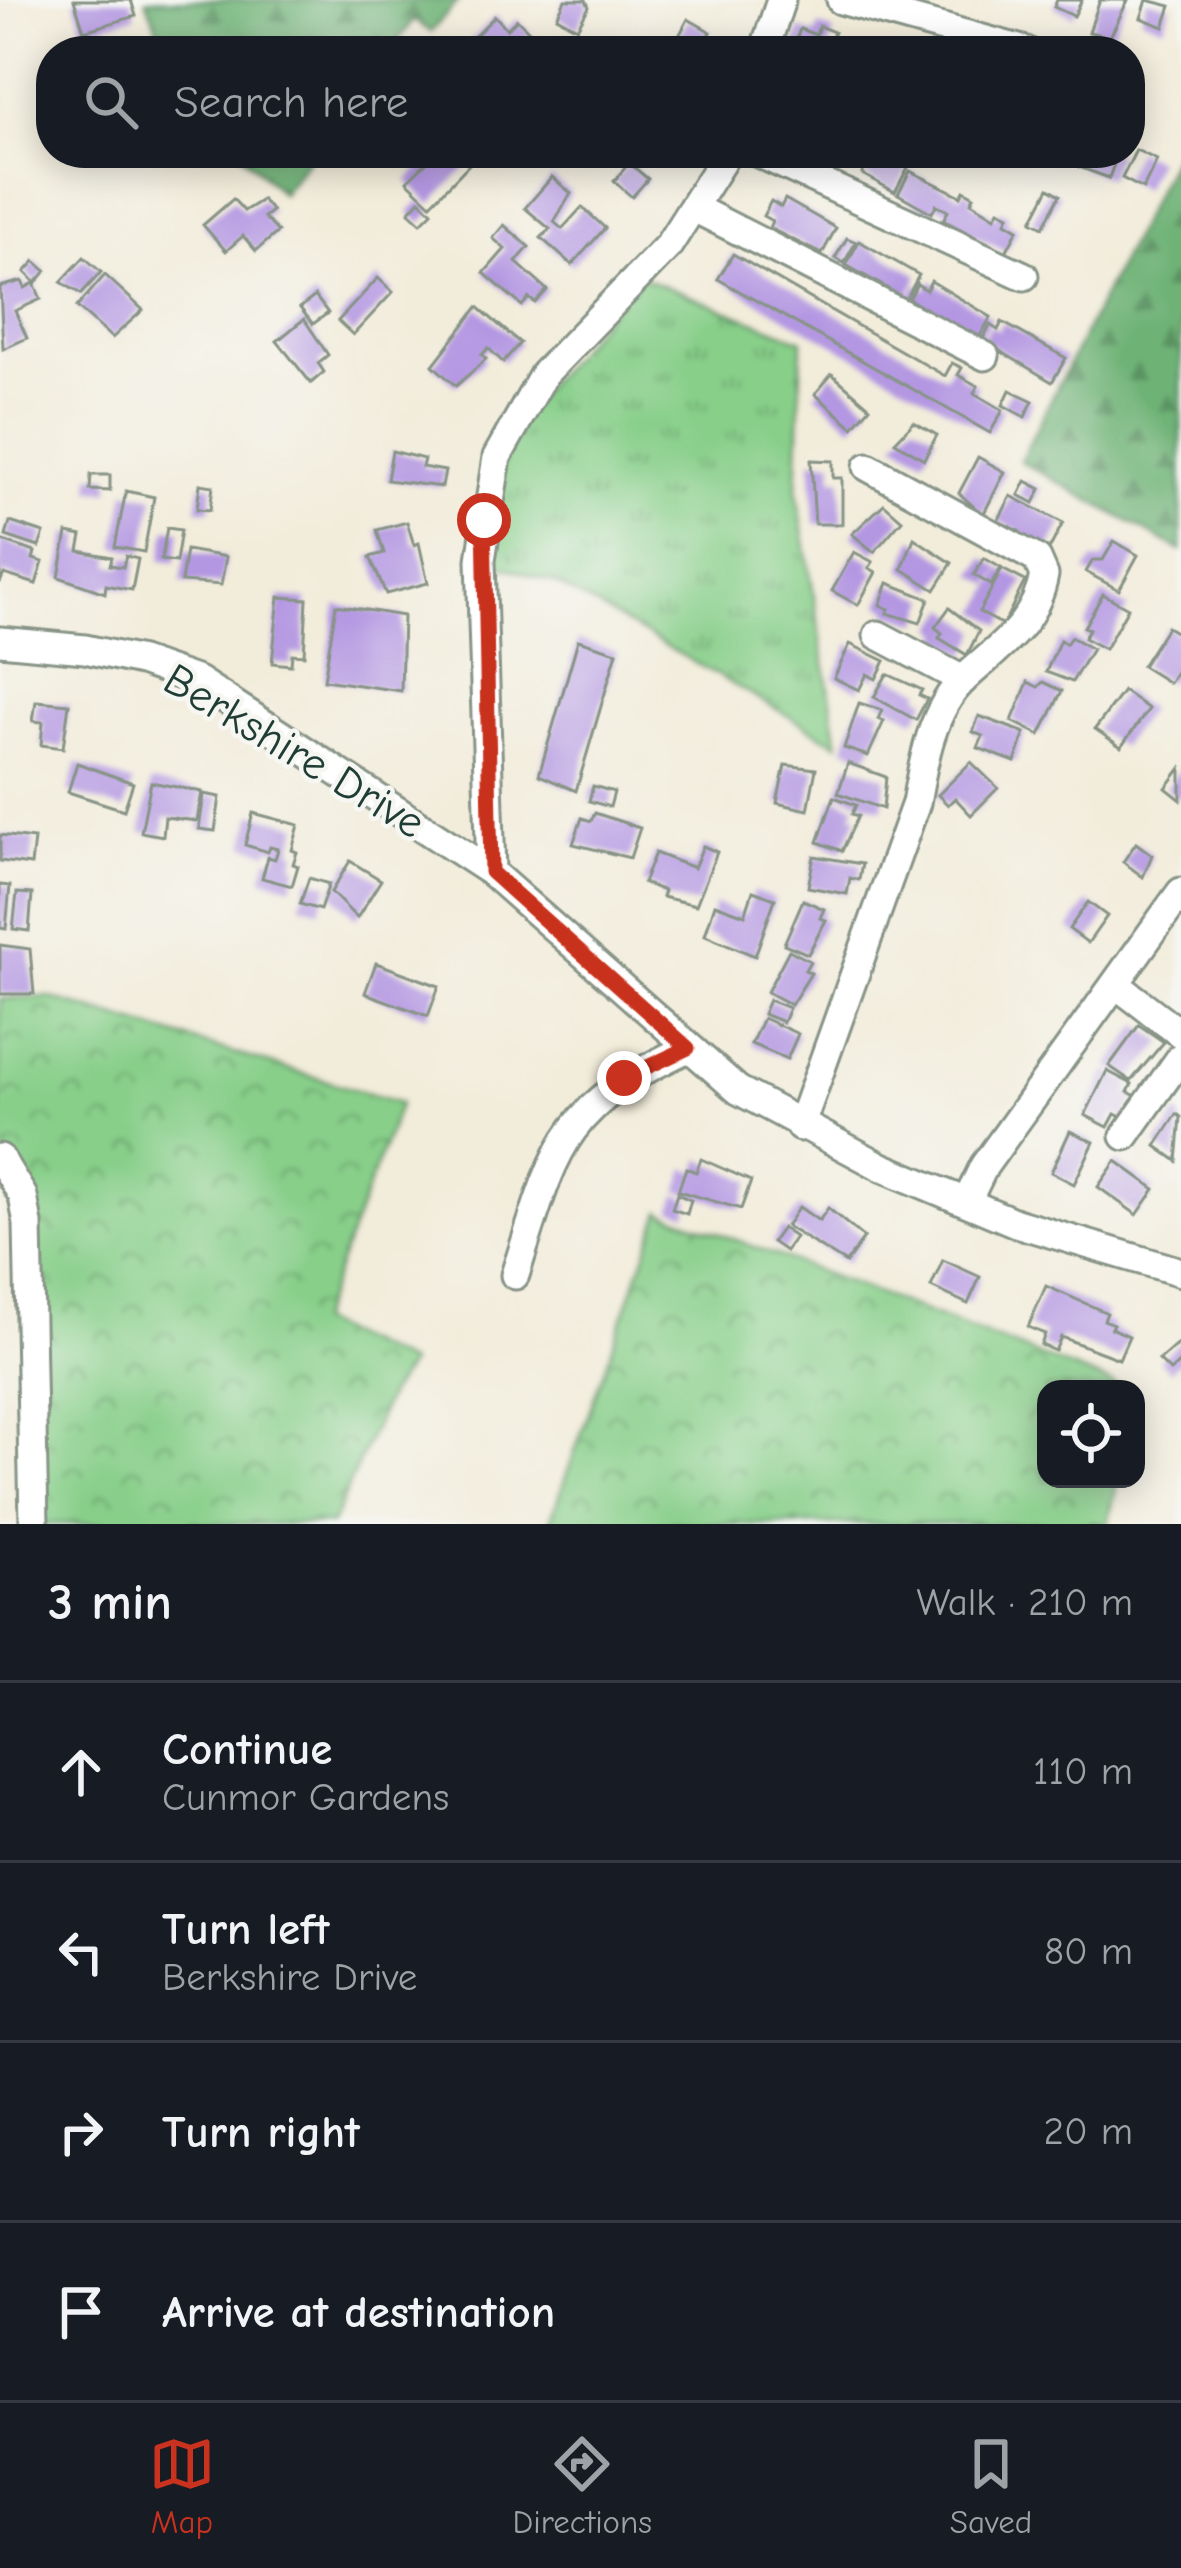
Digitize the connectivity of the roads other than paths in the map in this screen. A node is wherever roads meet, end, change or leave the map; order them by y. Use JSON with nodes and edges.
{"nodes":[{"id":1,"x":781,"y":0,"type":"edge"},
{"id":2,"x":841,"y":0,"type":"edge"},
{"id":3,"x":769,"y":36,"type":"edge"},
{"id":4,"x":972,"y":36,"type":"edge"},
{"id":5,"x":719,"y":168,"type":"edge"},
{"id":6,"x":790,"y":168,"type":"edge"},
{"id":7,"x":696,"y":209,"type":"junction"},
{"id":8,"x":1024,"y":276,"type":"dead end"},
{"id":9,"x":985,"y":356,"type":"dead end"},
{"id":10,"x":868,"y":467,"type":"dead end"},
{"id":11,"x":878,"y":635,"type":"dead end"},
{"id":12,"x":0,"y":641,"type":"edge"},
{"id":13,"x":963,"y":680,"type":"junction"},
{"id":14,"x":491,"y":872,"type":"junction"},
{"id":15,"x":1181,"y":892,"type":"edge"},
{"id":16,"x":1118,"y":986,"type":"junction"},
{"id":17,"x":1181,"y":1034,"type":"edge"},
{"id":18,"x":688,"y":1048,"type":"junction"},
{"id":19,"x":1181,"y":1057,"type":"edge"},
{"id":20,"x":800,"y":1127,"type":"junction"},
{"id":21,"x":1125,"y":1136,"type":"dead end"},
{"id":22,"x":2,"y":1166,"type":"edge"},
{"id":23,"x":967,"y":1201,"type":"junction"},
{"id":24,"x":1181,"y":1272,"type":"edge"},
{"id":25,"x":515,"y":1275,"type":"dead end"},
{"id":26,"x":34,"y":1524,"type":"edge"}],
"edges":[{"from":1,"to":3,"type":"street"},
{"from":2,"to":4,"type":"street"},
{"from":5,"to":7,"type":"street"},
{"from":6,"to":8,"type":"street"},
{"from":7,"to":9,"type":"street"},
{"from":7,"to":14,"type":"street"},
{"from":10,"to":13,"type":"street"},
{"from":11,"to":13,"type":"street"},
{"from":12,"to":14,"type":"street","name":"Berkshire Drive"},
{"from":13,"to":20,"type":"street"},
{"from":14,"to":18,"type":"street","name":"Berkshire Drive"},
{"from":15,"to":16,"type":"street"},
{"from":16,"to":17,"type":"street"},
{"from":16,"to":23,"type":"street"},
{"from":18,"to":20,"type":"street","name":"Berkshire Drive"},
{"from":18,"to":25,"type":"street"},
{"from":19,"to":21,"type":"street"},
{"from":20,"to":23,"type":"street","name":"Berkshire Drive"},
{"from":22,"to":26,"type":"street"},
{"from":23,"to":24,"type":"street","name":"Berkshire Drive"}]}
